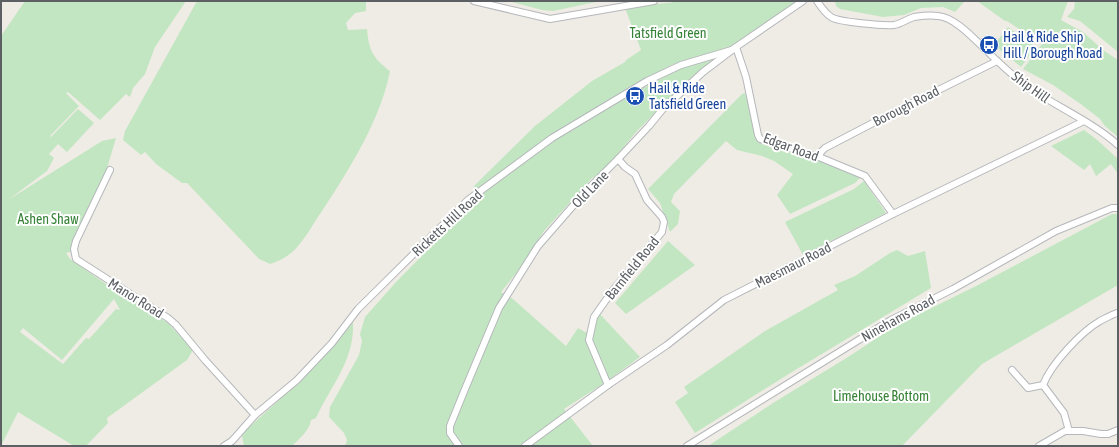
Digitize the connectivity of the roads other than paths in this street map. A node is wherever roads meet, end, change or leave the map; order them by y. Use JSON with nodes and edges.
{"nodes":[{"id":1,"x":474,"y":1,"type":"edge"},
{"id":2,"x":654,"y":1,"type":"edge"},
{"id":3,"x":803,"y":1,"type":"edge"},
{"id":4,"x":817,"y":1,"type":"edge"},
{"id":5,"x":735,"y":48,"type":"junction"},
{"id":6,"x":997,"y":60,"type":"junction"},
{"id":7,"x":1084,"y":121,"type":"junction"},
{"id":8,"x":1118,"y":145,"type":"edge"},
{"id":9,"x":819,"y":157,"type":"junction"},
{"id":10,"x":618,"y":159,"type":"junction"},
{"id":11,"x":110,"y":170,"type":"dead end"},
{"id":12,"x":1118,"y":208,"type":"edge"},
{"id":13,"x":893,"y":214,"type":"junction"},
{"id":14,"x":1117,"y":313,"type":"dead end"},
{"id":15,"x":1012,"y":370,"type":"dead end"},
{"id":16,"x":608,"y":385,"type":"junction"},
{"id":17,"x":1043,"y":385,"type":"junction"},
{"id":18,"x":255,"y":415,"type":"junction"},
{"id":19,"x":1118,"y":430,"type":"edge"},
{"id":20,"x":1069,"y":431,"type":"junction"},
{"id":21,"x":224,"y":446,"type":"edge"},
{"id":22,"x":459,"y":446,"type":"edge"},
{"id":23,"x":525,"y":446,"type":"edge"},
{"id":24,"x":687,"y":446,"type":"edge"},
{"id":25,"x":1039,"y":446,"type":"edge"}],
"edges":[{"from":1,"to":2,"type":"street"},
{"from":3,"to":5,"type":"street","name":"Old Lane"},
{"from":4,"to":6,"type":"street","name":"Ship Hill"},
{"from":5,"to":9,"type":"street","name":"Edgar Road"},
{"from":5,"to":10,"type":"street","name":"Old Lane"},
{"from":5,"to":18,"type":"street","name":"Ricketts Hill Road"},
{"from":6,"to":7,"type":"street","name":"Ship Hill"},
{"from":6,"to":9,"type":"street","name":"Borough Road"},
{"from":7,"to":8,"type":"street","name":"Ship Hill"},
{"from":7,"to":13,"type":"street","name":"Maesmaur Road"},
{"from":9,"to":13,"type":"street","name":"Edgar Road"},
{"from":10,"to":16,"type":"street","name":"Barnfield Road"},
{"from":10,"to":22,"type":"street","name":"Old Lane"},
{"from":11,"to":18,"type":"street","name":"Manor Road"},
{"from":12,"to":24,"type":"street","name":"Ninehams Road"},
{"from":13,"to":16,"type":"street","name":"Maesmaur Road"},
{"from":14,"to":17,"type":"street"},
{"from":15,"to":17,"type":"street"},
{"from":16,"to":23,"type":"street","name":"Maesmaur Road"},
{"from":17,"to":20,"type":"street"},
{"from":18,"to":21,"type":"street","name":"Ricketts Hill Road"},
{"from":19,"to":20,"type":"street"},
{"from":20,"to":25,"type":"street"}]}
